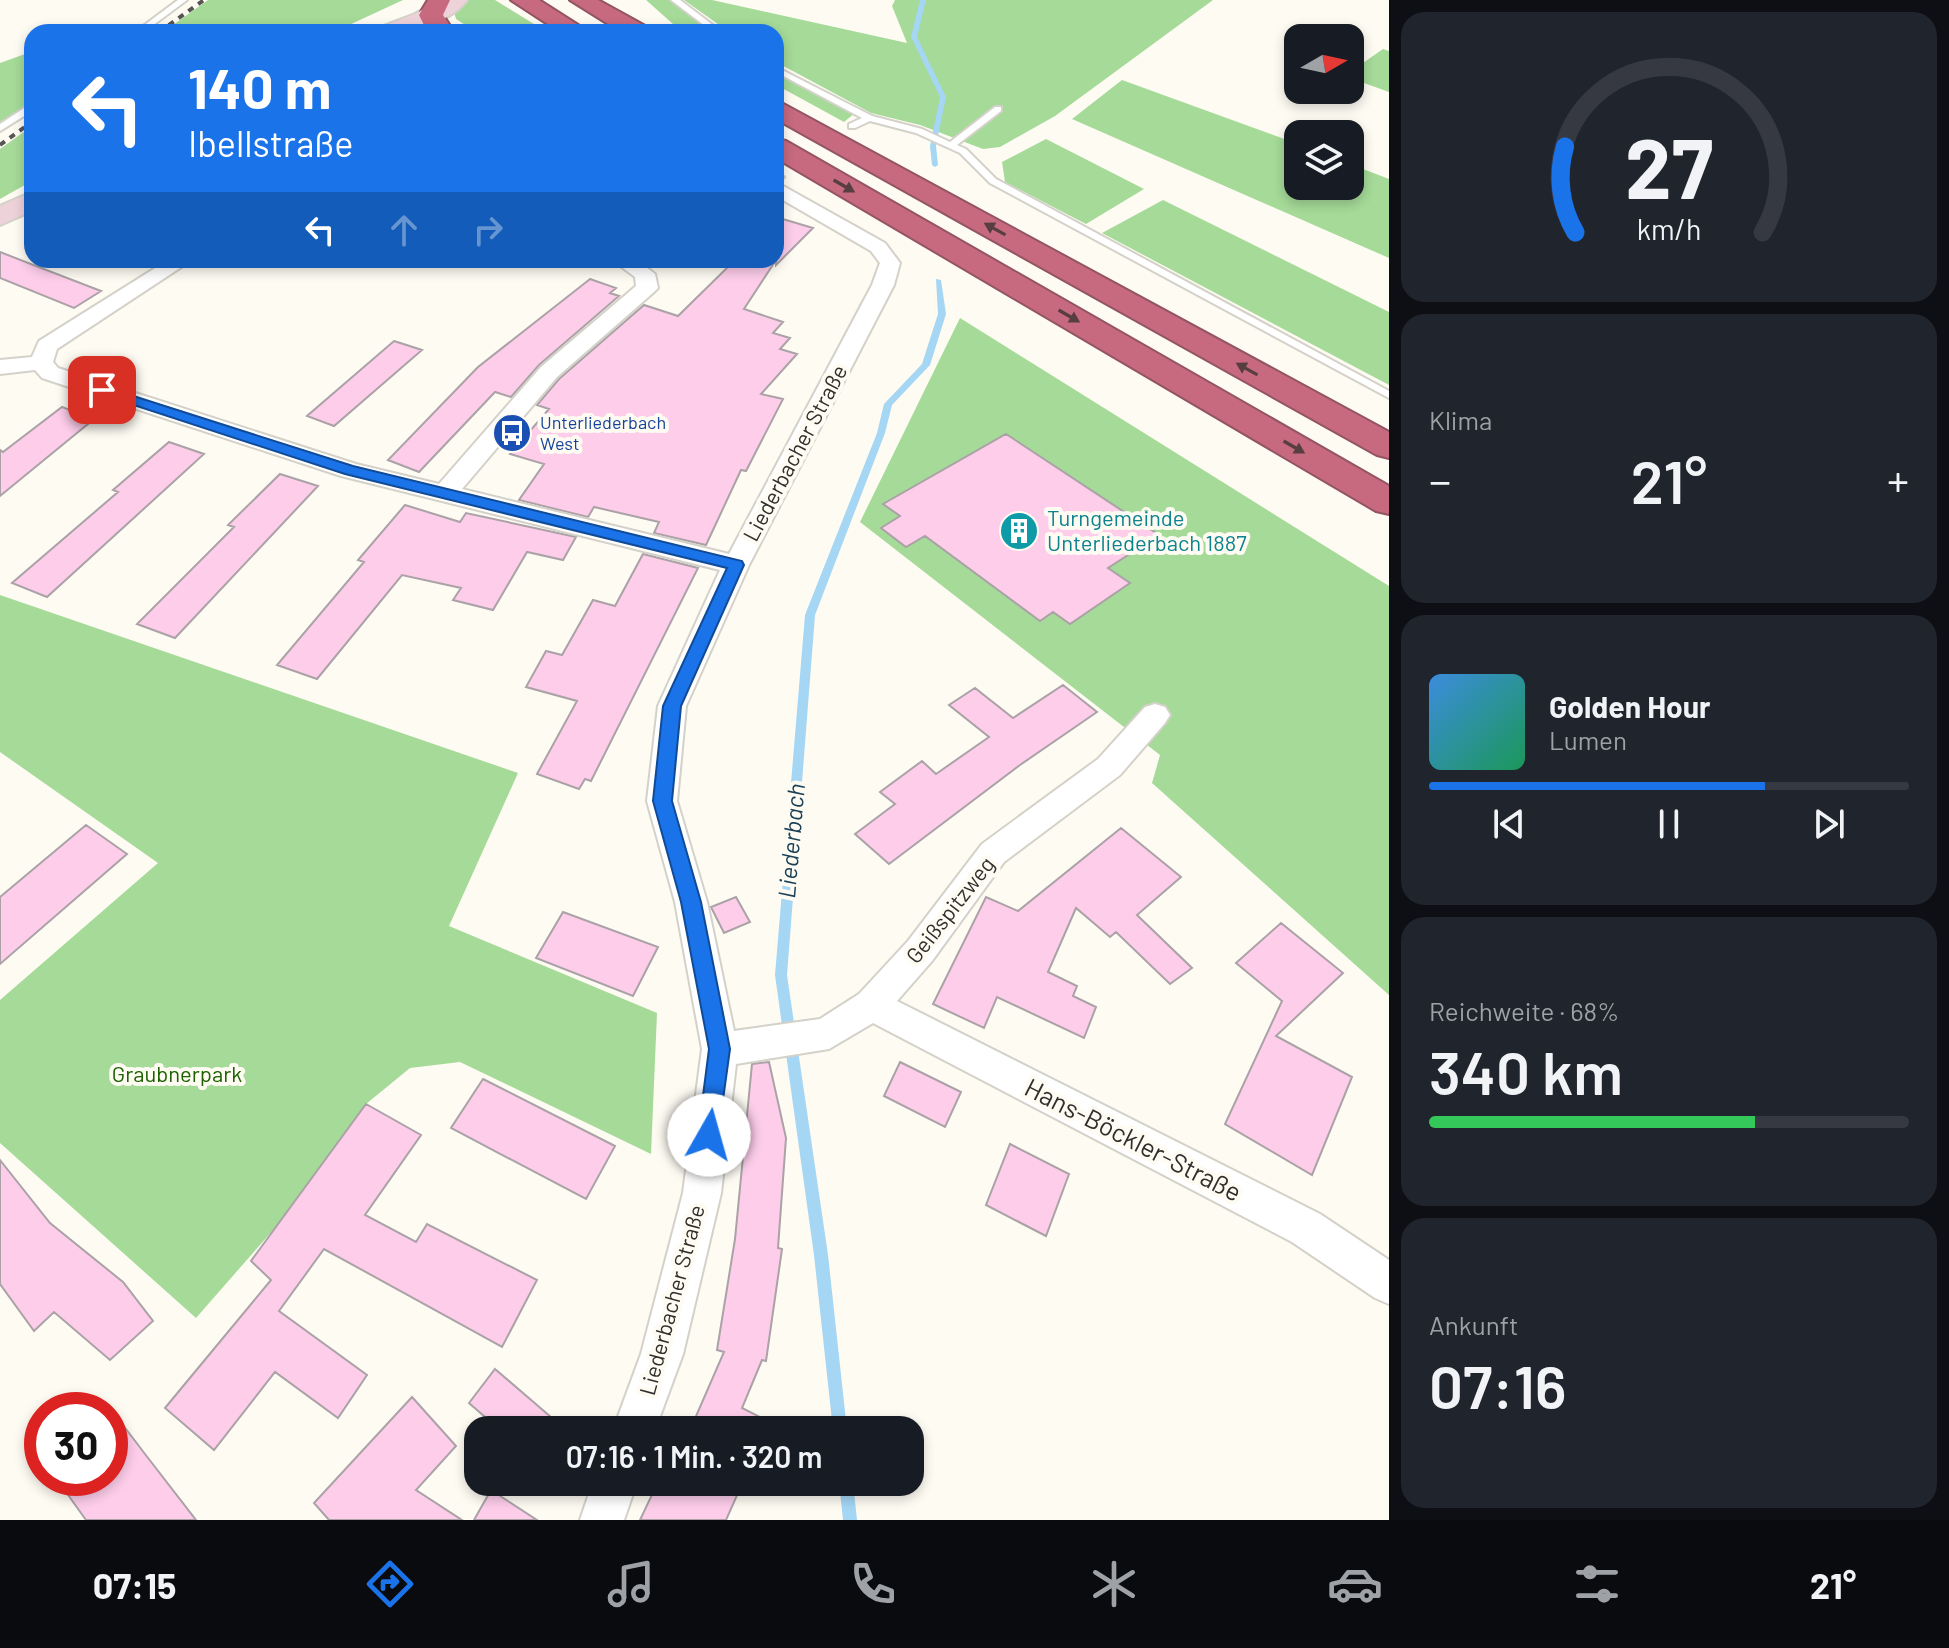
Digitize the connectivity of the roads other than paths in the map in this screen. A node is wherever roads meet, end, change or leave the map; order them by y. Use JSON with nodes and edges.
{"nodes":[{"id":1,"x":183,"y":0,"type":"edge"},
{"id":2,"x":456,"y":0,"type":"edge"},
{"id":3,"x":522,"y":0,"type":"edge"},
{"id":4,"x":581,"y":0,"type":"edge"},
{"id":5,"x":630,"y":0,"type":"edge"},
{"id":6,"x":675,"y":0,"type":"edge"},
{"id":7,"x":432,"y":16,"type":"edge"},
{"id":8,"x":150,"y":24,"type":"edge"},
{"id":9,"x":404,"y":24,"type":"edge"},
{"id":10,"x":563,"y":24,"type":"edge"},
{"id":11,"x":624,"y":24,"type":"edge"},
{"id":12,"x":653,"y":24,"type":"edge"},
{"id":13,"x":707,"y":24,"type":"edge"},
{"id":14,"x":784,"y":73,"type":"edge"},
{"id":15,"x":998,"y":109,"type":"dead end"},
{"id":16,"x":24,"y":112,"type":"edge"},
{"id":17,"x":784,"y":112,"type":"edge"},
{"id":18,"x":869,"y":118,"type":"junction"},
{"id":19,"x":852,"y":126,"type":"dead end"},
{"id":20,"x":0,"y":128,"type":"edge"},
{"id":21,"x":950,"y":144,"type":"junction"},
{"id":22,"x":784,"y":178,"type":"edge"},
{"id":23,"x":784,"y":179,"type":"edge"},
{"id":24,"x":24,"y":204,"type":"edge"},
{"id":25,"x":0,"y":217,"type":"edge"},
{"id":26,"x":169,"y":268,"type":"edge"},
{"id":27,"x":635,"y":268,"type":"edge"},
{"id":28,"x":41,"y":363,"type":"junction"},
{"id":29,"x":0,"y":367,"type":"edge"},
{"id":30,"x":1389,"y":395,"type":"edge"},
{"id":31,"x":1389,"y":447,"type":"edge"},
{"id":32,"x":445,"y":493,"type":"junction"},
{"id":33,"x":1389,"y":502,"type":"edge"},
{"id":34,"x":736,"y":565,"type":"junction"},
{"id":35,"x":1155,"y":715,"type":"dead end"},
{"id":36,"x":871,"y":1005,"type":"junction"},
{"id":37,"x":720,"y":1049,"type":"junction"},
{"id":38,"x":1389,"y":1284,"type":"edge"},
{"id":39,"x":639,"y":1416,"type":"edge"},
{"id":40,"x":610,"y":1496,"type":"edge"},
{"id":41,"x":602,"y":1520,"type":"edge"}],
"edges":[{"from":1,"to":8,"type":"lane"},
{"from":2,"to":7,"type":"main road"},
{"from":3,"to":10,"type":"highway"},
{"from":4,"to":11,"type":"highway"},
{"from":5,"to":12,"type":"highway"},
{"from":6,"to":13,"type":"lane"},
{"from":7,"to":9,"type":"highway"},
{"from":14,"to":18,"type":"lane"},
{"from":15,"to":21,"type":"lane"},
{"from":16,"to":20,"type":"lane"},
{"from":31,"to":17,"type":"highway","one_way":true},
{"from":18,"to":19,"type":"lane"},
{"from":18,"to":21,"type":"lane"},
{"from":21,"to":30,"type":"lane"},
{"from":22,"to":33,"type":"highway","one_way":true},
{"from":23,"to":34,"type":"street","name":"Liederbacher Straße"},
{"from":24,"to":25,"type":"main road"},
{"from":26,"to":28,"type":"street"},
{"from":27,"to":32,"type":"street"},
{"from":28,"to":29,"type":"street"},
{"from":28,"to":32,"type":"street"},
{"from":32,"to":34,"type":"street"},
{"from":34,"to":37,"type":"street","name":"Liederbacher Straße"},
{"from":35,"to":36,"type":"street","name":"Geißspitzweg"},
{"from":36,"to":37,"type":"street","name":"Geißspitzweg"},
{"from":36,"to":38,"type":"street","name":"Hans-Böckler-Straße"},
{"from":37,"to":39,"type":"street","name":"Liederbacher Straße"},
{"from":40,"to":41,"type":"street"}]}
